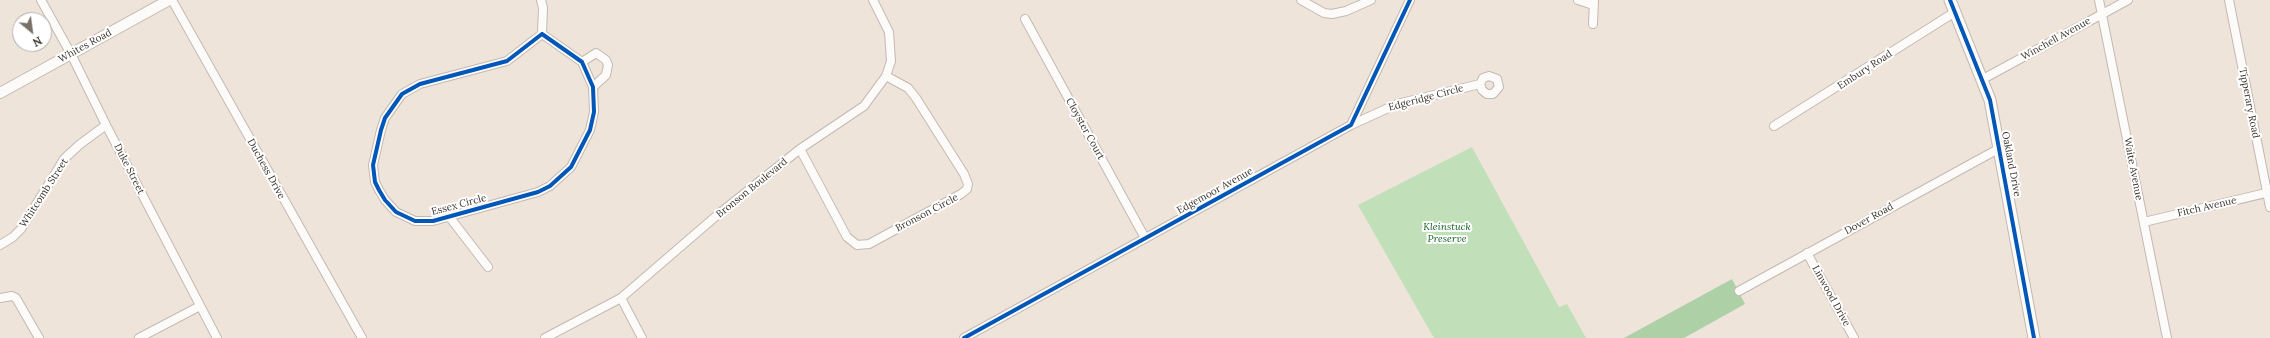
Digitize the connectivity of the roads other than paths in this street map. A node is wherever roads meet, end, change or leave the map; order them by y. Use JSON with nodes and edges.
{"nodes":[{"id":1,"x":41,"y":0,"type":"edge"},
{"id":2,"x":170,"y":0,"type":"edge"},
{"id":3,"x":541,"y":0,"type":"edge"},
{"id":4,"x":873,"y":0,"type":"edge"},
{"id":5,"x":1300,"y":0,"type":"edge"},
{"id":6,"x":1371,"y":0,"type":"edge"},
{"id":7,"x":1410,"y":0,"type":"edge"},
{"id":8,"x":1578,"y":0,"type":"edge"},
{"id":9,"x":1950,"y":0,"type":"edge"},
{"id":10,"x":2099,"y":0,"type":"edge"},
{"id":11,"x":2128,"y":0,"type":"edge"},
{"id":12,"x":2229,"y":0,"type":"edge"},
{"id":13,"x":1594,"y":3,"type":"edge"},
{"id":14,"x":1955,"y":12,"type":"junction"},
{"id":15,"x":2102,"y":14,"type":"junction"},
{"id":16,"x":1025,"y":19,"type":"dead end"},
{"id":17,"x":1593,"y":24,"type":"dead end"},
{"id":18,"x":542,"y":34,"type":"junction"},
{"id":19,"x":71,"y":54,"type":"junction"},
{"id":20,"x":582,"y":62,"type":"junction"},
{"id":21,"x":886,"y":76,"type":"junction"},
{"id":22,"x":1983,"y":79,"type":"junction"},
{"id":23,"x":1480,"y":84,"type":"dead end"},
{"id":24,"x":593,"y":87,"type":"junction"},
{"id":25,"x":0,"y":93,"type":"edge"},
{"id":26,"x":106,"y":125,"type":"junction"},
{"id":27,"x":1352,"y":125,"type":"junction"},
{"id":28,"x":1774,"y":126,"type":"dead end"},
{"id":29,"x":2000,"y":148,"type":"junction"},
{"id":30,"x":800,"y":150,"type":"junction"},
{"id":31,"x":2268,"y":193,"type":"edge"},
{"id":32,"x":2270,"y":207,"type":"edge"},
{"id":33,"x":448,"y":215,"type":"junction"},
{"id":34,"x":2144,"y":222,"type":"junction"},
{"id":35,"x":1145,"y":238,"type":"junction"},
{"id":36,"x":0,"y":245,"type":"edge"},
{"id":37,"x":1807,"y":253,"type":"junction"},
{"id":38,"x":488,"y":267,"type":"dead end"},
{"id":39,"x":1739,"y":291,"type":"dead end"},
{"id":40,"x":0,"y":298,"type":"edge"},
{"id":41,"x":621,"y":298,"type":"junction"},
{"id":42,"x":200,"y":306,"type":"junction"},
{"id":43,"x":39,"y":338,"type":"edge"},
{"id":44,"x":139,"y":338,"type":"edge"},
{"id":45,"x":217,"y":338,"type":"edge"},
{"id":46,"x":362,"y":338,"type":"edge"},
{"id":47,"x":544,"y":338,"type":"edge"},
{"id":48,"x":642,"y":338,"type":"edge"},
{"id":49,"x":964,"y":338,"type":"edge"},
{"id":50,"x":1854,"y":338,"type":"edge"},
{"id":51,"x":2034,"y":338,"type":"edge"},
{"id":52,"x":2167,"y":338,"type":"edge"}],
"edges":[{"from":1,"to":19,"type":"street","name":"Duke Street"},
{"from":2,"to":19,"type":"street","name":"Whites Road"},
{"from":2,"to":46,"type":"street","name":"Duchess Drive"},
{"from":3,"to":18,"type":"street"},
{"from":4,"to":21,"type":"street","name":"Bronson Boulevard"},
{"from":5,"to":6,"type":"street"},
{"from":7,"to":27,"type":"street"},
{"from":8,"to":13,"type":"street"},
{"from":9,"to":14,"type":"main road","name":"Oakland Drive"},
{"from":10,"to":15,"type":"street","name":"Waite Avenue"},
{"from":11,"to":15,"type":"street","name":"Winchell Avenue"},
{"from":12,"to":31,"type":"street","name":"Tipperary Road"},
{"from":13,"to":17,"type":"street"},
{"from":14,"to":22,"type":"main road","name":"Oakland Drive"},
{"from":14,"to":28,"type":"street","name":"Embury Road"},
{"from":15,"to":22,"type":"street","name":"Winchell Avenue"},
{"from":15,"to":34,"type":"street","name":"Waite Avenue"},
{"from":16,"to":35,"type":"street","name":"Cloyster Court"},
{"from":18,"to":20,"type":"street"},
{"from":18,"to":33,"type":"street","name":"Essex Circle"},
{"from":19,"to":25,"type":"street","name":"Whites Road"},
{"from":19,"to":26,"type":"street","name":"Duke Street"},
{"from":20,"to":24,"type":"street","name":"Essex Circle"},
{"from":20,"to":24,"type":"street"},
{"from":21,"to":30,"type":"street","name":"Bronson Boulevard"},
{"from":21,"to":30,"type":"street","name":"Bronson Circle"},
{"from":22,"to":29,"type":"main road","name":"Oakland Drive"},
{"from":23,"to":27,"type":"street","name":"Edgeridge Circle"},
{"from":24,"to":33,"type":"street","name":"Essex Circle"},
{"from":26,"to":36,"type":"street","name":"Whitcomb Street"},
{"from":26,"to":42,"type":"street","name":"Duke Street"},
{"from":27,"to":35,"type":"street","name":"Edgemoor Avenue"},
{"from":29,"to":37,"type":"street","name":"Dover Road"},
{"from":29,"to":51,"type":"main road","name":"Oakland Drive"},
{"from":30,"to":41,"type":"street","name":"Bronson Boulevard"},
{"from":31,"to":32,"type":"street","name":"Tipperary Road"},
{"from":31,"to":34,"type":"street","name":"Fitch Avenue"},
{"from":33,"to":38,"type":"street"},
{"from":34,"to":52,"type":"street","name":"Waite Avenue"},
{"from":35,"to":49,"type":"street","name":"Edgemoor Avenue"},
{"from":37,"to":39,"type":"street","name":"Dover Road"},
{"from":37,"to":50,"type":"street","name":"Linwood Drive"},
{"from":40,"to":43,"type":"street"},
{"from":41,"to":47,"type":"street","name":"Bronson Boulevard"},
{"from":41,"to":48,"type":"street"},
{"from":42,"to":44,"type":"street"},
{"from":42,"to":45,"type":"street","name":"Duke Street"}]}
